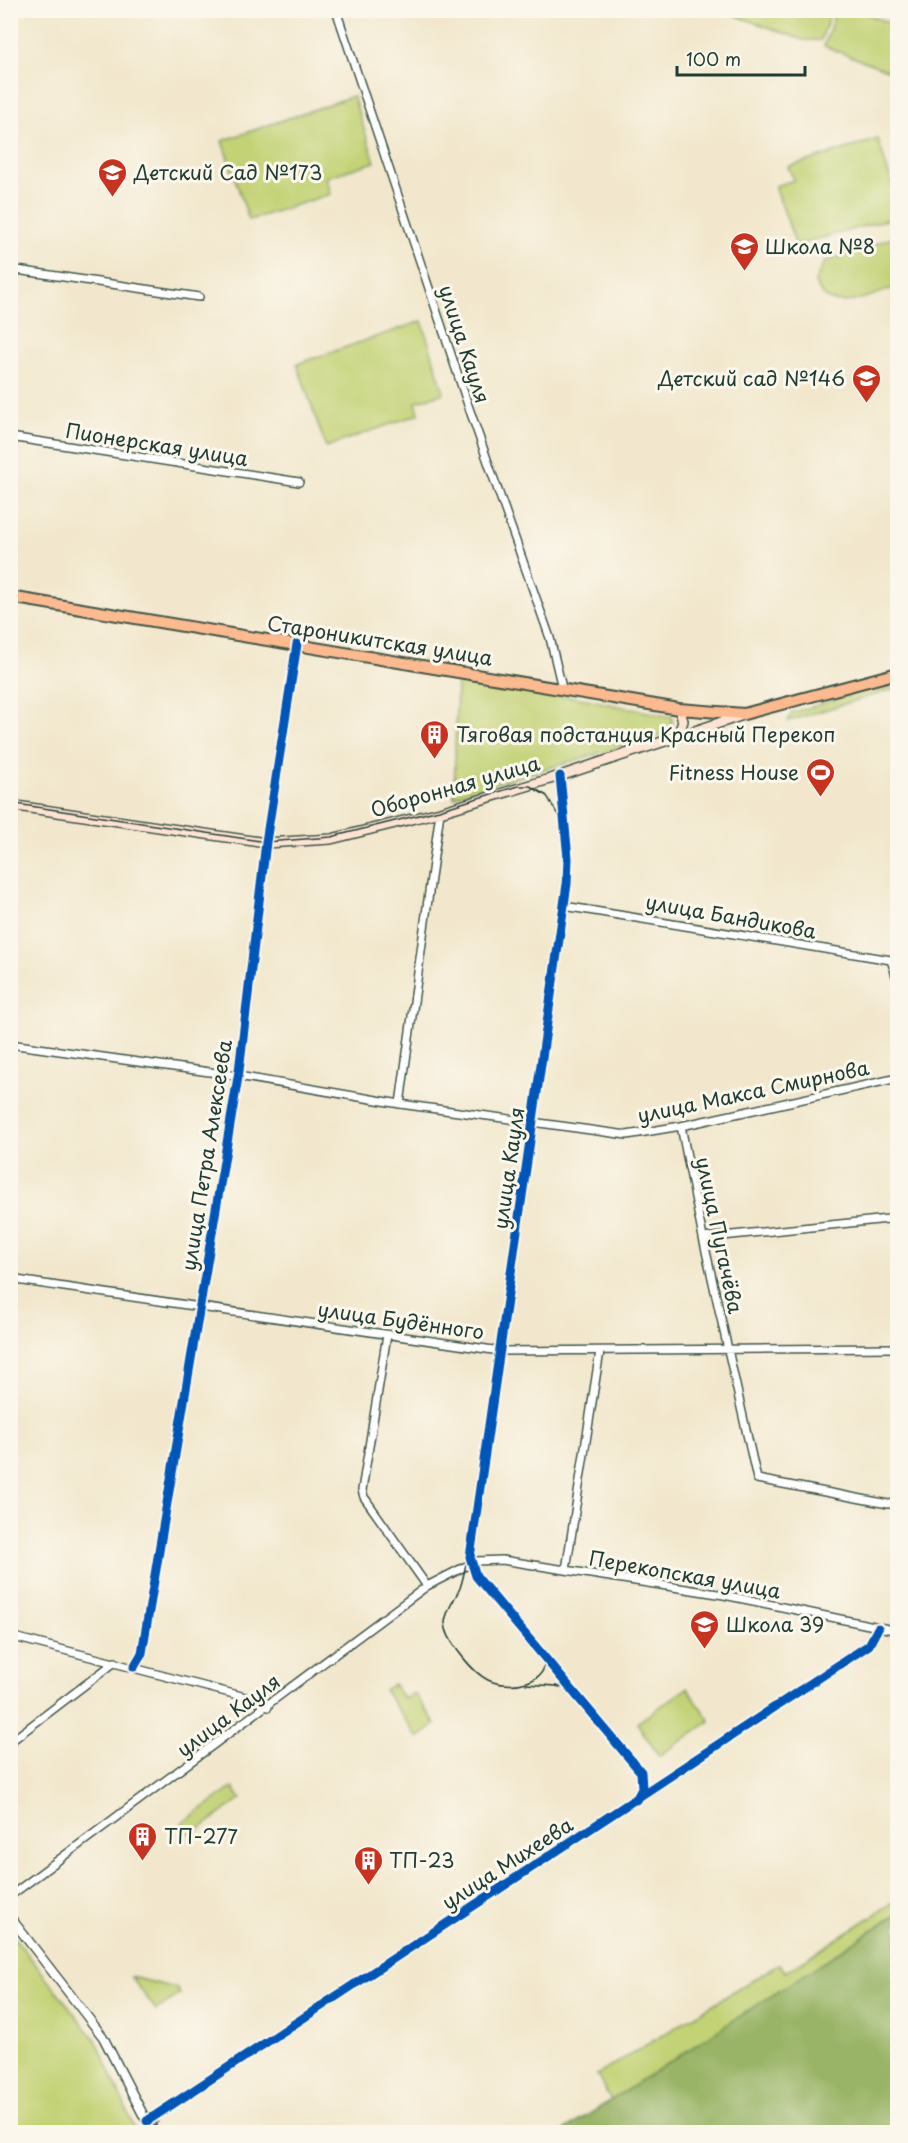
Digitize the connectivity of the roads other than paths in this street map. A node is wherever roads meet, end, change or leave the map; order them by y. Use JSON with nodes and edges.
{"nodes":[{"id":1,"x":336,"y":10,"type":"edge"},
{"id":2,"x":10,"y":269,"type":"edge"},
{"id":3,"x":199,"y":297,"type":"dead end"},
{"id":4,"x":10,"y":437,"type":"edge"},
{"id":5,"x":299,"y":483,"type":"dead end"},
{"id":6,"x":10,"y":597,"type":"edge"},
{"id":7,"x":297,"y":644,"type":"junction"},
{"id":8,"x":897,"y":673,"type":"edge"},
{"id":9,"x":562,"y":688,"type":"junction"},
{"id":10,"x":679,"y":709,"type":"junction"},
{"id":11,"x":744,"y":714,"type":"junction"},
{"id":12,"x":678,"y":737,"type":"junction"},
{"id":13,"x":560,"y":776,"type":"junction"},
{"id":14,"x":10,"y":805,"type":"edge"},
{"id":15,"x":440,"y":812,"type":"junction"},
{"id":16,"x":266,"y":843,"type":"junction"},
{"id":17,"x":564,"y":906,"type":"junction"},
{"id":18,"x":897,"y":982,"type":"edge"},
{"id":19,"x":10,"y":1044,"type":"edge"},
{"id":20,"x":238,"y":1076,"type":"junction"},
{"id":21,"x":897,"y":1078,"type":"edge"},
{"id":22,"x":400,"y":1104,"type":"junction"},
{"id":23,"x":532,"y":1121,"type":"junction"},
{"id":24,"x":681,"y":1126,"type":"junction"},
{"id":25,"x":897,"y":1218,"type":"edge"},
{"id":26,"x":703,"y":1238,"type":"junction"},
{"id":27,"x":10,"y":1279,"type":"edge"},
{"id":28,"x":200,"y":1307,"type":"junction"},
{"id":29,"x":387,"y":1335,"type":"junction"},
{"id":30,"x":897,"y":1348,"type":"edge"},
{"id":31,"x":728,"y":1350,"type":"junction"},
{"id":32,"x":500,"y":1351,"type":"junction"},
{"id":33,"x":600,"y":1351,"type":"junction"},
{"id":34,"x":897,"y":1503,"type":"edge"},
{"id":35,"x":470,"y":1566,"type":"junction"},
{"id":36,"x":566,"y":1570,"type":"junction"},
{"id":37,"x":427,"y":1586,"type":"junction"},
{"id":38,"x":878,"y":1628,"type":"junction"},
{"id":39,"x":897,"y":1631,"type":"edge"},
{"id":40,"x":10,"y":1635,"type":"edge"},
{"id":41,"x":115,"y":1662,"type":"junction"},
{"id":42,"x":134,"y":1667,"type":"junction"},
{"id":43,"x":268,"y":1707,"type":"junction"},
{"id":44,"x":10,"y":1742,"type":"edge"},
{"id":45,"x":636,"y":1800,"type":"junction"},
{"id":46,"x":10,"y":1896,"type":"edge"},
{"id":47,"x":10,"y":1917,"type":"edge"},
{"id":48,"x":147,"y":2121,"type":"junction"},
{"id":49,"x":152,"y":2133,"type":"edge"}],
"edges":[{"from":1,"to":9,"type":"street","name":"улица Кауля"},
{"from":2,"to":3,"type":"street"},
{"from":4,"to":5,"type":"street","name":"Пионерская улица"},
{"from":6,"to":7,"type":"main road","name":"Староникитская улица"},
{"from":7,"to":9,"type":"main road","name":"Староникитская улица"},
{"from":7,"to":16,"type":"street","name":"улица Петра Алексеева"},
{"from":8,"to":11,"type":"main road","name":"Оборонная улица"},
{"from":9,"to":10,"type":"main road","name":"Староникитская улица"},
{"from":10,"to":11,"type":"main road","name":"Староникитская улица"},
{"from":10,"to":12,"type":"main road"},
{"from":11,"to":12,"type":"main road","name":"Оборонная улица"},
{"from":12,"to":13,"type":"main road","name":"Оборонная улица"},
{"from":13,"to":15,"type":"main road","name":"Оборонная улица"},
{"from":13,"to":17,"type":"street","name":"улица Кауля"},
{"from":14,"to":16,"type":"main road","name":"Оборонная улица"},
{"from":15,"to":16,"type":"main road","name":"Оборонная улица"},
{"from":15,"to":22,"type":"street"},
{"from":16,"to":20,"type":"street","name":"улица Петра Алексеева"},
{"from":17,"to":18,"type":"street","name":"улица Бандикова"},
{"from":17,"to":23,"type":"street","name":"улица Кауля"},
{"from":19,"to":20,"type":"street","name":"улица Макса Смирнова"},
{"from":20,"to":22,"type":"street","name":"улица Макса Смирнова"},
{"from":20,"to":28,"type":"street","name":"улица Петра Алексеева"},
{"from":21,"to":24,"type":"street","name":"улица Макса Смирнова"},
{"from":22,"to":23,"type":"street","name":"улица Макса Смирнова"},
{"from":23,"to":24,"type":"street","name":"улица Макса Смирнова"},
{"from":23,"to":32,"type":"street","name":"улица Кауля"},
{"from":24,"to":26,"type":"street","name":"улица Пугачёва"},
{"from":25,"to":26,"type":"street"},
{"from":26,"to":31,"type":"street","name":"улица Пугачёва"},
{"from":27,"to":28,"type":"street","name":"улица Будённого"},
{"from":28,"to":29,"type":"street","name":"улица Будённого"},
{"from":28,"to":42,"type":"street","name":"улица Петра Алексеева"},
{"from":29,"to":32,"type":"street","name":"улица Будённого"},
{"from":29,"to":37,"type":"street"},
{"from":30,"to":31,"type":"street","name":"улица Будённого"},
{"from":31,"to":33,"type":"street","name":"улица Будённого"},
{"from":31,"to":34,"type":"street","name":"улица Пугачёва"},
{"from":32,"to":33,"type":"street","name":"улица Будённого"},
{"from":32,"to":35,"type":"street","name":"улица Кауля"},
{"from":33,"to":36,"type":"street"},
{"from":35,"to":36,"type":"street","name":"Перекопская улица"},
{"from":35,"to":37,"type":"street","name":"улица Кауля"},
{"from":35,"to":45,"type":"street"},
{"from":36,"to":38,"type":"street","name":"Перекопская улица"},
{"from":37,"to":43,"type":"street","name":"улица Кауля"},
{"from":38,"to":39,"type":"street","name":"Перекопская улица"},
{"from":38,"to":45,"type":"street","name":"улица Михеева"},
{"from":40,"to":41,"type":"street"},
{"from":41,"to":42,"type":"street"},
{"from":41,"to":44,"type":"street"},
{"from":42,"to":43,"type":"street"},
{"from":43,"to":46,"type":"street","name":"улица Кауля"},
{"from":45,"to":48,"type":"street","name":"улица Михеева"},
{"from":47,"to":48,"type":"street"},
{"from":48,"to":49,"type":"street"}]}
